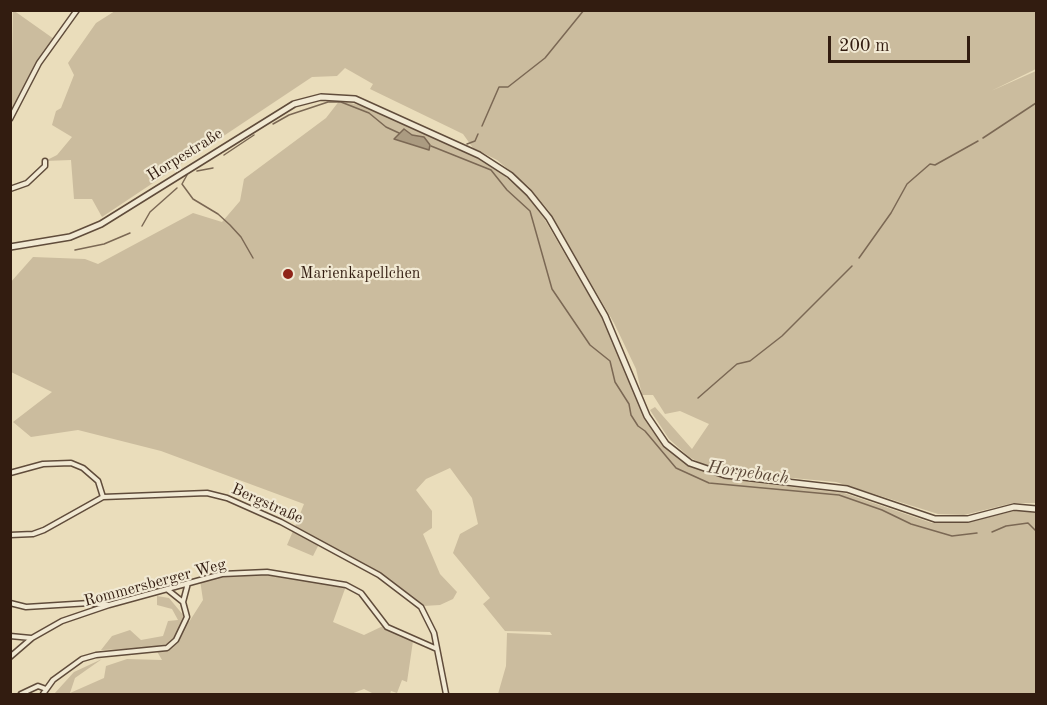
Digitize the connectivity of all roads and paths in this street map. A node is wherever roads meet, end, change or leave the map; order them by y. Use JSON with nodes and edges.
{"nodes":[{"id":1,"x":76,"y":10,"type":"edge"},
{"id":2,"x":10,"y":119,"type":"edge"},
{"id":3,"x":45,"y":161,"type":"dead end"},
{"id":4,"x":10,"y":189,"type":"edge"},
{"id":5,"x":10,"y":247,"type":"edge"},
{"id":6,"x":10,"y":472,"type":"edge"},
{"id":7,"x":103,"y":497,"type":"junction"},
{"id":8,"x":1036,"y":509,"type":"edge"},
{"id":9,"x":10,"y":535,"type":"edge"},
{"id":10,"x":188,"y":583,"type":"junction"},
{"id":11,"x":168,"y":589,"type":"junction"},
{"id":12,"x":183,"y":602,"type":"junction"},
{"id":13,"x":10,"y":603,"type":"edge"},
{"id":14,"x":109,"y":605,"type":"junction"},
{"id":15,"x":10,"y":636,"type":"edge"},
{"id":16,"x":32,"y":638,"type":"junction"},
{"id":17,"x":437,"y":649,"type":"junction"},
{"id":18,"x":10,"y":657,"type":"edge"},
{"id":19,"x":46,"y":689,"type":"junction"},
{"id":20,"x":21,"y":694,"type":"edge"},
{"id":21,"x":43,"y":694,"type":"edge"},
{"id":22,"x":446,"y":694,"type":"edge"}],
"edges":[{"from":1,"to":2,"type":"street"},
{"from":3,"to":4,"type":"street"},
{"from":5,"to":8,"type":"street","name":"Horpestraße"},
{"from":6,"to":7,"type":"street"},
{"from":7,"to":9,"type":"street","name":"Bergstraße"},
{"from":7,"to":17,"type":"street","name":"Bergstraße"},
{"from":10,"to":11,"type":"street","name":"Rommersberger Weg"},
{"from":10,"to":12,"type":"street"},
{"from":10,"to":17,"type":"street","name":"Rommersberger Weg"},
{"from":11,"to":12,"type":"street"},
{"from":11,"to":14,"type":"street","name":"Rommersberger Weg"},
{"from":12,"to":19,"type":"street"},
{"from":13,"to":14,"type":"street"},
{"from":14,"to":16,"type":"street","name":"Rommersberger Weg"},
{"from":15,"to":16,"type":"street"},
{"from":16,"to":18,"type":"street","name":"Rommersberger Weg"},
{"from":17,"to":22,"type":"street","name":"Bergstraße"},
{"from":19,"to":20,"type":"street"},
{"from":19,"to":21,"type":"street"}]}
